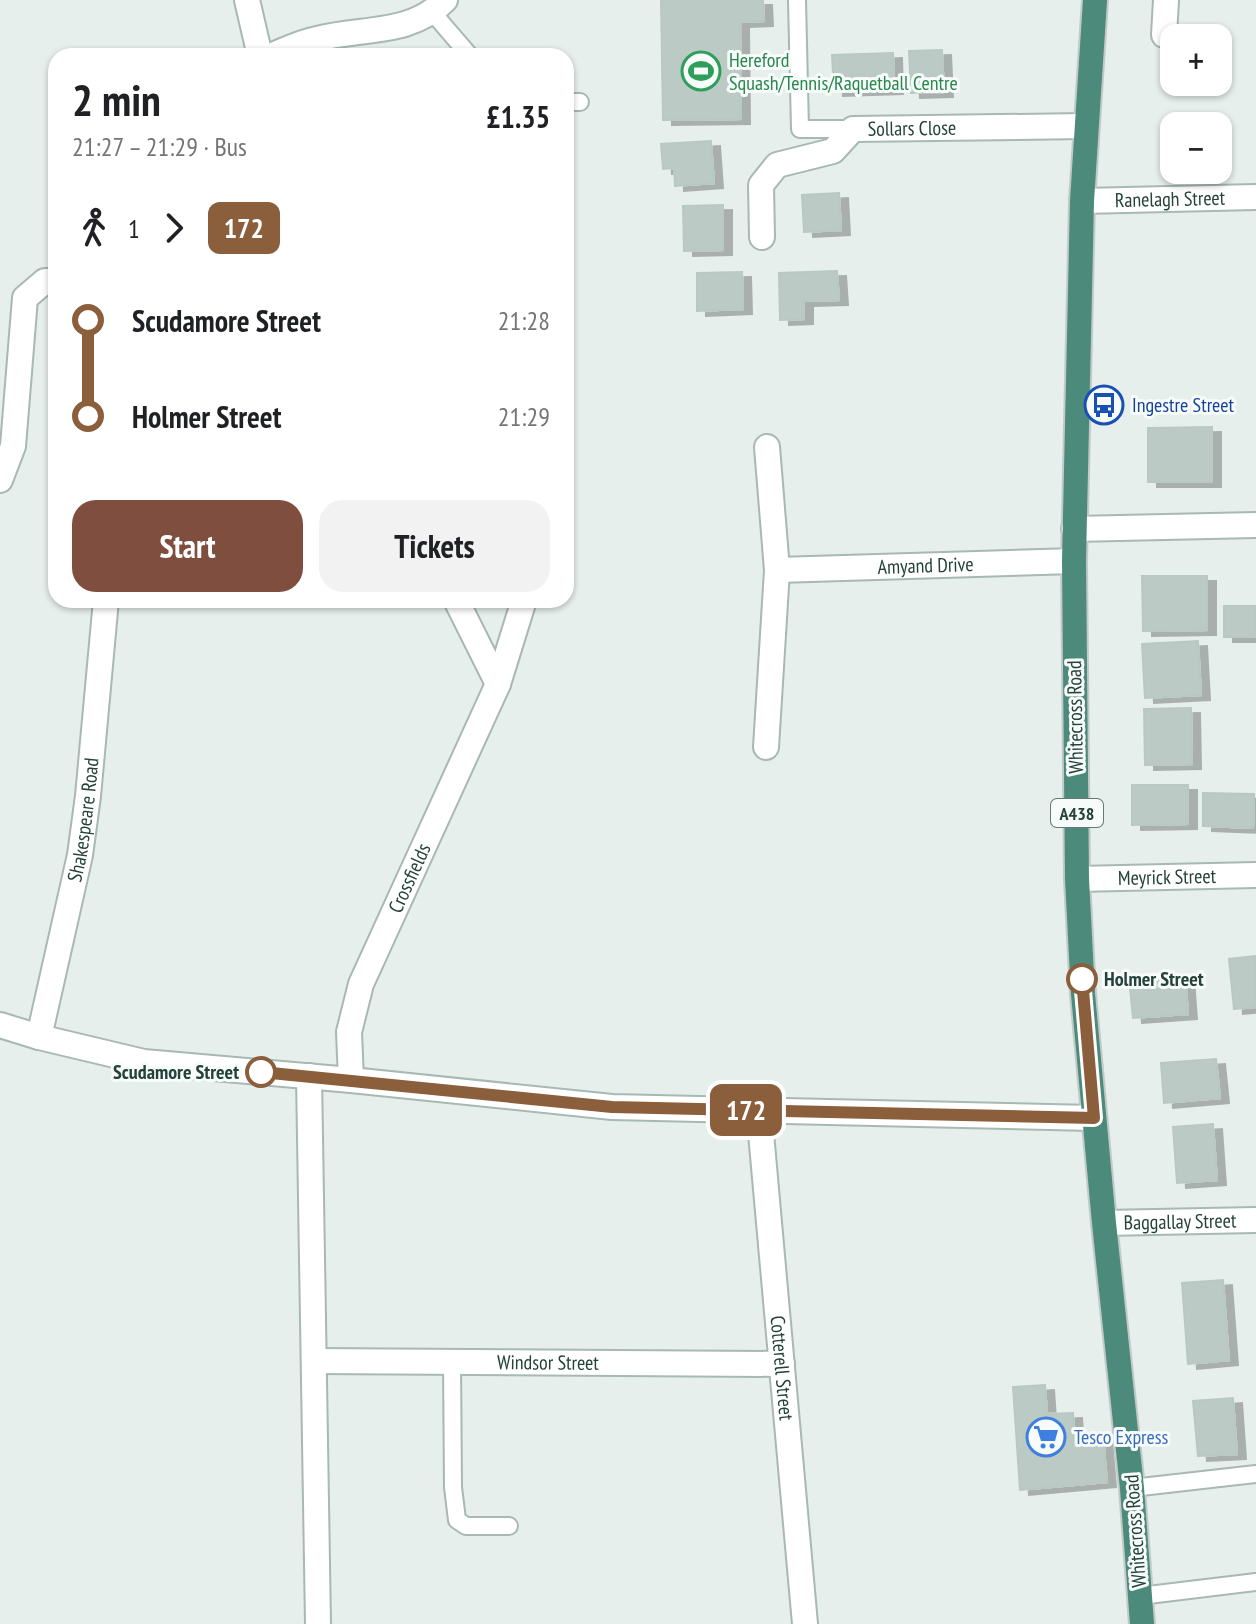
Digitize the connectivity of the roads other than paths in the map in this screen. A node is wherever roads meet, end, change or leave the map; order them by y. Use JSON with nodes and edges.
{"nodes":[{"id":1,"x":247,"y":0,"type":"edge"},
{"id":2,"x":797,"y":0,"type":"edge"},
{"id":3,"x":1095,"y":0,"type":"edge"},
{"id":4,"x":1166,"y":0,"type":"edge"},
{"id":5,"x":439,"y":6,"type":"edge"},
{"id":6,"x":1165,"y":24,"type":"edge"},
{"id":7,"x":258,"y":48,"type":"edge"},
{"id":8,"x":292,"y":48,"type":"edge"},
{"id":9,"x":465,"y":48,"type":"edge"},
{"id":10,"x":1086,"y":126,"type":"junction"},
{"id":11,"x":853,"y":129,"type":"junction"},
{"id":12,"x":1256,"y":197,"type":"edge"},
{"id":13,"x":1082,"y":201,"type":"junction"},
{"id":14,"x":762,"y":237,"type":"dead end"},
{"id":15,"x":48,"y":281,"type":"edge"},
{"id":16,"x":767,"y":447,"type":"dead end"},
{"id":17,"x":0,"y":480,"type":"edge"},
{"id":18,"x":1256,"y":525,"type":"edge"},
{"id":19,"x":1074,"y":529,"type":"junction"},
{"id":20,"x":1074,"y":561,"type":"junction"},
{"id":21,"x":777,"y":570,"type":"junction"},
{"id":22,"x":105,"y":608,"type":"edge"},
{"id":23,"x":460,"y":608,"type":"edge"},
{"id":24,"x":522,"y":608,"type":"edge"},
{"id":25,"x":498,"y":684,"type":"junction"},
{"id":26,"x":766,"y":747,"type":"dead end"},
{"id":27,"x":1256,"y":875,"type":"edge"},
{"id":28,"x":1077,"y":879,"type":"junction"},
{"id":29,"x":0,"y":1025,"type":"edge"},
{"id":30,"x":39,"y":1037,"type":"junction"},
{"id":31,"x":309,"y":1076,"type":"junction"},
{"id":32,"x":351,"y":1080,"type":"junction"},
{"id":33,"x":759,"y":1111,"type":"junction"},
{"id":34,"x":1094,"y":1118,"type":"junction"},
{"id":35,"x":1256,"y":1220,"type":"edge"},
{"id":36,"x":1104,"y":1223,"type":"junction"},
{"id":37,"x":314,"y":1361,"type":"junction"},
{"id":38,"x":452,"y":1362,"type":"junction"},
{"id":39,"x":782,"y":1364,"type":"junction"},
{"id":40,"x":1256,"y":1474,"type":"edge"},
{"id":41,"x":1132,"y":1488,"type":"junction"},
{"id":42,"x":509,"y":1526,"type":"dead end"},
{"id":43,"x":1256,"y":1582,"type":"edge"},
{"id":44,"x":1140,"y":1596,"type":"junction"},
{"id":45,"x":318,"y":1624,"type":"edge"},
{"id":46,"x":805,"y":1624,"type":"edge"},
{"id":47,"x":1142,"y":1624,"type":"edge"}],
"edges":[{"from":1,"to":7,"type":"street"},
{"from":2,"to":11,"type":"lane"},
{"from":3,"to":10,"type":"highway","name":"Whitecross Road","number":"A438"},
{"from":4,"to":6,"type":"street"},
{"from":5,"to":8,"type":"street"},
{"from":5,"to":9,"type":"lane"},
{"from":10,"to":11,"type":"street","name":"Sollars Close"},
{"from":10,"to":13,"type":"highway","name":"Whitecross Road","number":"A438"},
{"from":11,"to":14,"type":"street","name":"Sollars Close"},
{"from":12,"to":13,"type":"street","name":"Ranelagh Street"},
{"from":13,"to":19,"type":"highway","name":"Whitecross Road","number":"A438"},
{"from":15,"to":17,"type":"street"},
{"from":16,"to":21,"type":"street"},
{"from":18,"to":19,"type":"street"},
{"from":19,"to":20,"type":"highway","name":"Whitecross Road","number":"A438"},
{"from":20,"to":21,"type":"street","name":"Amyand Drive"},
{"from":20,"to":28,"type":"highway","name":"Whitecross Road","number":"A438"},
{"from":21,"to":26,"type":"street"},
{"from":22,"to":30,"type":"street","name":"Shakespeare Road"},
{"from":23,"to":25,"type":"street"},
{"from":24,"to":25,"type":"street","name":"Crossfields"},
{"from":25,"to":32,"type":"street","name":"Crossfields"},
{"from":27,"to":28,"type":"street","name":"Meyrick Street"},
{"from":28,"to":34,"type":"highway","name":"Whitecross Road","number":"A438"},
{"from":29,"to":30,"type":"street"},
{"from":30,"to":31,"type":"street"},
{"from":31,"to":32,"type":"street"},
{"from":31,"to":37,"type":"street"},
{"from":32,"to":33,"type":"street"},
{"from":33,"to":34,"type":"street"},
{"from":33,"to":39,"type":"street","name":"Cotterell Street"},
{"from":34,"to":36,"type":"highway","name":"Whitecross Road","number":"A438"},
{"from":35,"to":36,"type":"street","name":"Baggallay Street"},
{"from":36,"to":41,"type":"highway","name":"Whitecross Road","number":"A438"},
{"from":37,"to":38,"type":"street","name":"Windsor Street"},
{"from":37,"to":45,"type":"street"},
{"from":38,"to":39,"type":"street","name":"Windsor Street"},
{"from":38,"to":42,"type":"lane"},
{"from":39,"to":46,"type":"street","name":"Cotterell Street"},
{"from":40,"to":41,"type":"lane"},
{"from":41,"to":44,"type":"highway","name":"Whitecross Road","number":"A438"},
{"from":43,"to":44,"type":"lane"},
{"from":44,"to":47,"type":"highway","name":"Whitecross Road","number":"A438"}]}
